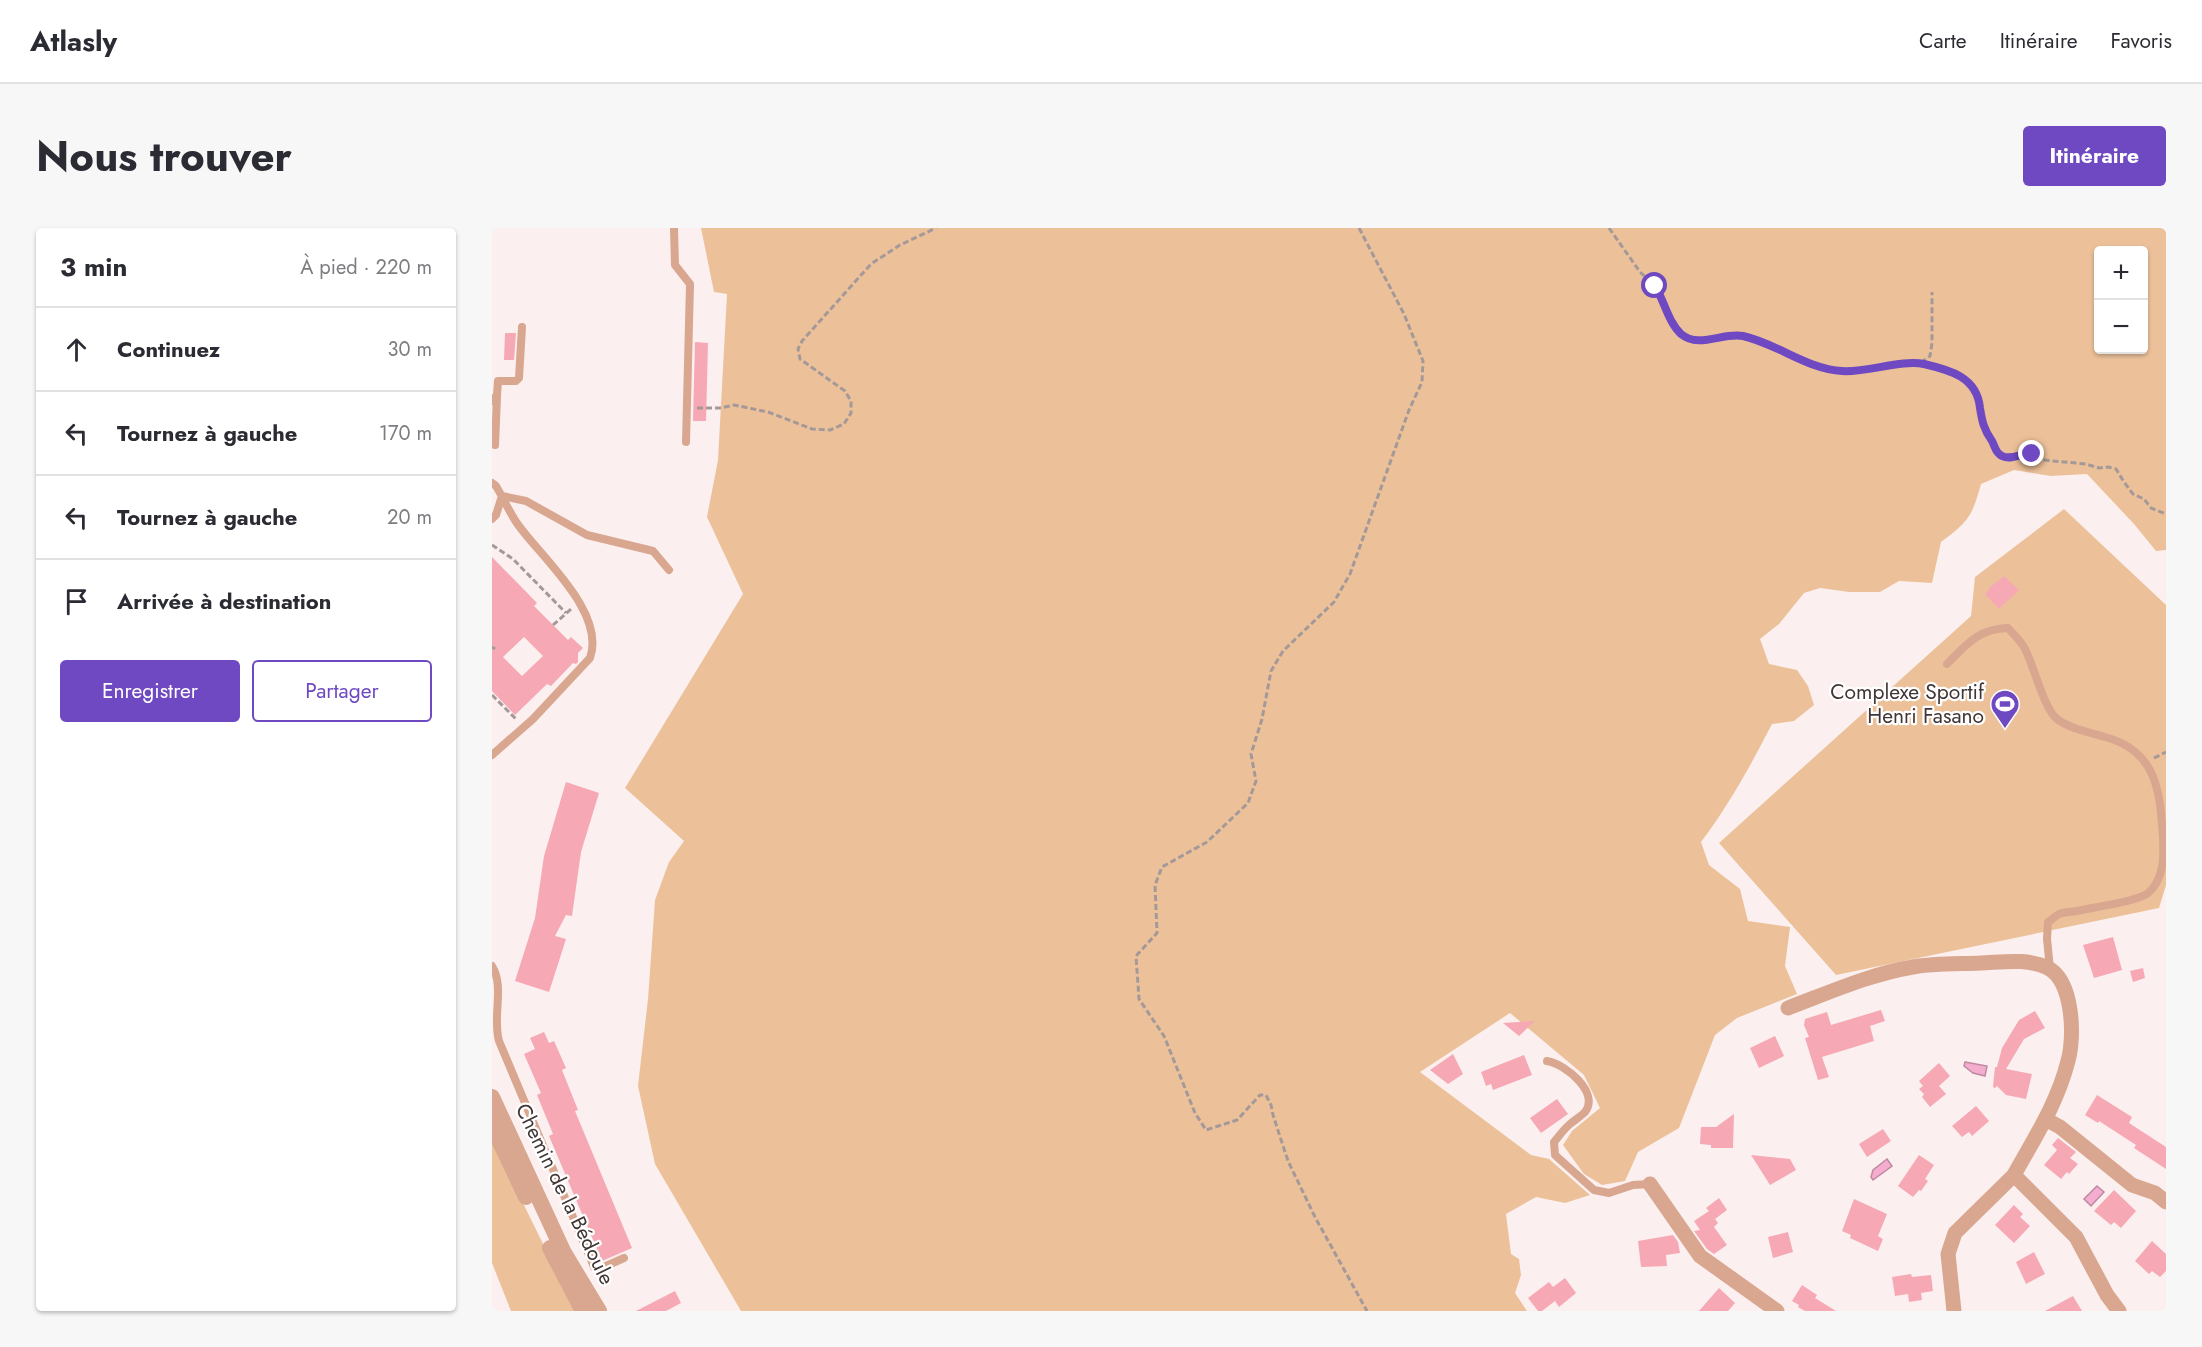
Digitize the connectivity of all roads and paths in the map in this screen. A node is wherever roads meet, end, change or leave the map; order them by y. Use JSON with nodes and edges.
{"nodes":[{"id":1,"x":674,"y":228,"type":"edge"},
{"id":2,"x":936,"y":228,"type":"edge"},
{"id":3,"x":1359,"y":228,"type":"edge"},
{"id":4,"x":1609,"y":228,"type":"edge"},
{"id":5,"x":1932,"y":292,"type":"dead end"},
{"id":6,"x":522,"y":327,"type":"dead end"},
{"id":7,"x":1920,"y":363,"type":"junction"},
{"id":8,"x":495,"y":398,"type":"edge"},
{"id":9,"x":687,"y":407,"type":"junction"},
{"id":10,"x":686,"y":442,"type":"dead end"},
{"id":11,"x":495,"y":444,"type":"dead end"},
{"id":12,"x":492,"y":483,"type":"edge"},
{"id":13,"x":502,"y":496,"type":"junction"},
{"id":14,"x":2166,"y":514,"type":"edge"},
{"id":15,"x":492,"y":519,"type":"edge"},
{"id":16,"x":492,"y":545,"type":"edge"},
{"id":17,"x":669,"y":570,"type":"dead end"},
{"id":18,"x":579,"y":601,"type":"junction"},
{"id":19,"x":566,"y":614,"type":"junction"},
{"id":20,"x":553,"y":625,"type":"dead end"},
{"id":21,"x":1947,"y":664,"type":"dead end"},
{"id":22,"x":492,"y":695,"type":"edge"},
{"id":23,"x":523,"y":715,"type":"dead end"},
{"id":24,"x":492,"y":755,"type":"edge"},
{"id":25,"x":492,"y":966,"type":"edge"},
{"id":26,"x":2049,"y":969,"type":"junction"},
{"id":27,"x":1788,"y":1008,"type":"dead end"},
{"id":28,"x":1547,"y":1061,"type":"dead end"},
{"id":29,"x":492,"y":1097,"type":"edge"},
{"id":30,"x":2047,"y":1120,"type":"junction"},
{"id":31,"x":492,"y":1125,"type":"edge"},
{"id":32,"x":2014,"y":1175,"type":"junction"},
{"id":33,"x":1650,"y":1184,"type":"joint"},
{"id":34,"x":2166,"y":1202,"type":"edge"},
{"id":35,"x":624,"y":1258,"type":"dead end"},
{"id":36,"x":584,"y":1311,"type":"edge"},
{"id":37,"x":599,"y":1311,"type":"edge"},
{"id":38,"x":1367,"y":1311,"type":"edge"},
{"id":39,"x":1777,"y":1311,"type":"edge"},
{"id":40,"x":1954,"y":1311,"type":"edge"},
{"id":41,"x":2119,"y":1311,"type":"edge"}],
"edges":[{"from":1,"to":9,"type":"lane"},
{"from":2,"to":9,"type":"path"},
{"from":3,"to":38,"type":"path"},
{"from":4,"to":7,"type":"path"},
{"from":5,"to":7,"type":"path"},
{"from":6,"to":8,"type":"lane"},
{"from":7,"to":14,"type":"path"},
{"from":8,"to":11,"type":"lane"},
{"from":9,"to":10,"type":"lane"},
{"from":12,"to":13,"type":"lane"},
{"from":13,"to":15,"type":"lane"},
{"from":13,"to":17,"type":"lane"},
{"from":13,"to":18,"type":"lane"},
{"from":16,"to":19,"type":"path"},
{"from":18,"to":19,"type":"path"},
{"from":18,"to":24,"type":"lane"},
{"from":19,"to":20,"type":"path"},
{"from":21,"to":26,"type":"lane"},
{"from":22,"to":23,"type":"path"},
{"from":25,"to":35,"type":"lane"},
{"from":26,"to":27,"type":"street"},
{"from":26,"to":30,"type":"street"},
{"from":28,"to":33,"type":"lane"},
{"from":29,"to":37,"type":"street","name":"Chemin de la Bédoule"},
{"from":30,"to":32,"type":"street"},
{"from":30,"to":34,"type":"street"},
{"from":31,"to":36,"type":"street","name":"Chemin de la Bédoule"},
{"from":32,"to":40,"type":"street"},
{"from":32,"to":41,"type":"street"},
{"from":33,"to":39,"type":"street"}]}
